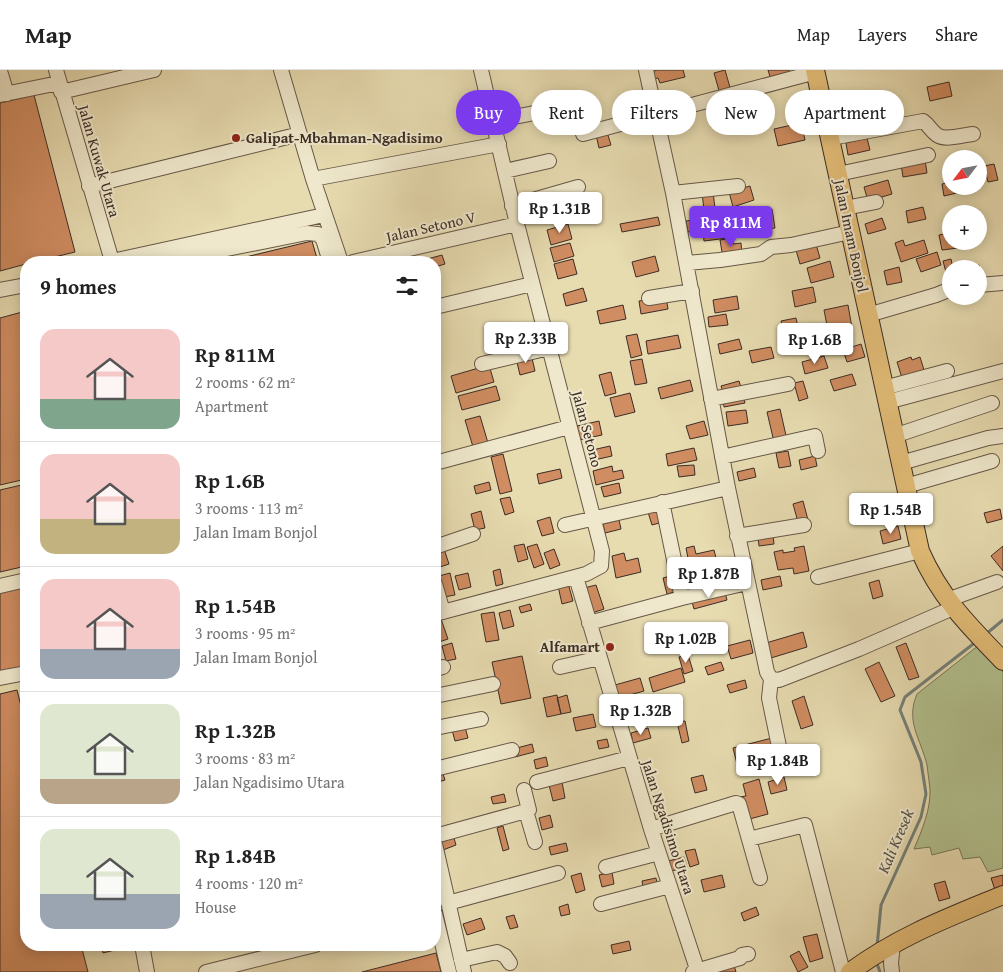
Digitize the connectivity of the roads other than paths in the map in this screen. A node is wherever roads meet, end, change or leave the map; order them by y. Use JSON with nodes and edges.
{"nodes":[{"id":1,"x":154,"y":70,"type":"edge"},
{"id":2,"x":282,"y":70,"type":"edge"},
{"id":3,"x":481,"y":70,"type":"edge"},
{"id":4,"x":646,"y":70,"type":"edge"},
{"id":5,"x":0,"y":71,"type":"edge"},
{"id":6,"x":816,"y":71,"type":"edge"},
{"id":7,"x":59,"y":82,"type":"edge"},
{"id":8,"x":486,"y":90,"type":"edge"},
{"id":9,"x":651,"y":90,"type":"edge"},
{"id":10,"x":3,"y":94,"type":"edge"},
{"id":11,"x":696,"y":103,"type":"edge"},
{"id":12,"x":521,"y":114,"type":"edge"},
{"id":13,"x":612,"y":129,"type":"edge"},
{"id":14,"x":300,"y":134,"type":"junction"},
{"id":15,"x":973,"y":134,"type":"dead end"},
{"id":16,"x":497,"y":135,"type":"edge"},
{"id":17,"x":661,"y":135,"type":"edge"},
{"id":18,"x":831,"y":138,"type":"junction"},
{"id":19,"x":499,"y":144,"type":"junction"},
{"id":20,"x":928,"y":155,"type":"dead end"},
{"id":21,"x":549,"y":161,"type":"dead end"},
{"id":22,"x":505,"y":171,"type":"junction"},
{"id":23,"x":838,"y":174,"type":"junction"},
{"id":24,"x":313,"y":179,"type":"junction"},
{"id":25,"x":89,"y":186,"type":"junction"},
{"id":26,"x":738,"y":186,"type":"dead end"},
{"id":27,"x":578,"y":187,"type":"dead end"},
{"id":28,"x":673,"y":193,"type":"junction"},
{"id":29,"x":876,"y":202,"type":"dead end"},
{"id":30,"x":512,"y":206,"type":"junction"},
{"id":31,"x":845,"y":208,"type":"junction"},
{"id":32,"x":324,"y":215,"type":"junction"},
{"id":33,"x":516,"y":224,"type":"junction"},
{"id":34,"x":850,"y":232,"type":"junction"},
{"id":35,"x":110,"y":256,"type":"edge"},
{"id":36,"x":135,"y":256,"type":"edge"},
{"id":37,"x":191,"y":256,"type":"edge"},
{"id":38,"x":328,"y":256,"type":"edge"},
{"id":39,"x":339,"y":256,"type":"edge"},
{"id":40,"x":379,"y":256,"type":"edge"},
{"id":41,"x":687,"y":263,"type":"junction"},
{"id":42,"x":1003,"y":283,"type":"edge"},
{"id":43,"x":532,"y":284,"type":"junction"},
{"id":44,"x":987,"y":284,"type":"edge"},
{"id":45,"x":20,"y":286,"type":"edge"},
{"id":46,"x":0,"y":290,"type":"edge"},
{"id":47,"x":692,"y":291,"type":"junction"},
{"id":48,"x":942,"y":293,"type":"edge"},
{"id":49,"x":649,"y":298,"type":"dead end"},
{"id":50,"x":441,"y":306,"type":"edge"},
{"id":51,"x":868,"y":315,"type":"junction"},
{"id":52,"x":549,"y":348,"type":"junction"},
{"id":53,"x":482,"y":364,"type":"dead end"},
{"id":54,"x":947,"y":371,"type":"dead end"},
{"id":55,"x":1003,"y":371,"type":"edge"},
{"id":56,"x":788,"y":384,"type":"dead end"},
{"id":57,"x":885,"y":395,"type":"junction"},
{"id":58,"x":711,"y":399,"type":"junction"},
{"id":59,"x":992,"y":403,"type":"dead end"},
{"id":60,"x":569,"y":427,"type":"junction"},
{"id":61,"x":894,"y":436,"type":"junction"},
{"id":62,"x":1003,"y":436,"type":"edge"},
{"id":63,"x":818,"y":452,"type":"dead end"},
{"id":64,"x":722,"y":457,"type":"junction"},
{"id":65,"x":992,"y":461,"type":"dead end"},
{"id":66,"x":441,"y":462,"type":"edge"},
{"id":67,"x":901,"y":463,"type":"junction"},
{"id":68,"x":906,"y":486,"type":"junction"},
{"id":69,"x":728,"y":488,"type":"junction"},
{"id":70,"x":662,"y":502,"type":"junction"},
{"id":71,"x":594,"y":519,"type":"junction"},
{"id":72,"x":565,"y":525,"type":"dead end"},
{"id":73,"x":804,"y":525,"type":"dead end"},
{"id":74,"x":473,"y":534,"type":"dead end"},
{"id":75,"x":737,"y":536,"type":"junction"},
{"id":76,"x":441,"y":545,"type":"edge"},
{"id":77,"x":920,"y":550,"type":"junction"},
{"id":78,"x":818,"y":576,"type":"dead end"},
{"id":79,"x":576,"y":577,"type":"junction"},
{"id":80,"x":20,"y":581,"type":"edge"},
{"id":81,"x":997,"y":582,"type":"dead end"},
{"id":82,"x":747,"y":583,"type":"junction"},
{"id":83,"x":0,"y":586,"type":"edge"},
{"id":84,"x":682,"y":598,"type":"junction"},
{"id":85,"x":950,"y":604,"type":"junction"},
{"id":86,"x":441,"y":612,"type":"edge"},
{"id":87,"x":589,"y":623,"type":"junction"},
{"id":88,"x":600,"y":658,"type":"junction"},
{"id":89,"x":1003,"y":661,"type":"edge"},
{"id":90,"x":560,"y":667,"type":"dead end"},
{"id":91,"x":20,"y":674,"type":"edge"},
{"id":92,"x":0,"y":678,"type":"edge"},
{"id":93,"x":771,"y":679,"type":"junction"},
{"id":94,"x":492,"y":684,"type":"dead end"},
{"id":95,"x":441,"y":695,"type":"edge"},
{"id":96,"x":481,"y":719,"type":"dead end"},
{"id":97,"x":441,"y":727,"type":"edge"},
{"id":98,"x":512,"y":750,"type":"dead end"},
{"id":99,"x":629,"y":758,"type":"junction"},
{"id":100,"x":782,"y":762,"type":"dead end"},
{"id":101,"x":441,"y":768,"type":"edge"},
{"id":102,"x":537,"y":782,"type":"dead end"},
{"id":103,"x":524,"y":790,"type":"dead end"},
{"id":104,"x":532,"y":808,"type":"junction"},
{"id":105,"x":651,"y":828,"type":"junction"},
{"id":106,"x":441,"y":834,"type":"edge"},
{"id":107,"x":749,"y":839,"type":"junction"},
{"id":108,"x":535,"y":842,"type":"dead end"},
{"id":109,"x":659,"y":853,"type":"junction"},
{"id":110,"x":606,"y":867,"type":"dead end"},
{"id":111,"x":441,"y":871,"type":"edge"},
{"id":112,"x":558,"y":873,"type":"dead end"},
{"id":113,"x":760,"y":878,"type":"dead end"},
{"id":114,"x":670,"y":886,"type":"junction"},
{"id":115,"x":1003,"y":895,"type":"edge"},
{"id":116,"x":448,"y":903,"type":"junction"},
{"id":117,"x":601,"y":904,"type":"dead end"},
{"id":118,"x":441,"y":939,"type":"edge"},
{"id":119,"x":890,"y":946,"type":"junction"},
{"id":120,"x":143,"y":951,"type":"edge"},
{"id":121,"x":291,"y":951,"type":"edge"},
{"id":122,"x":748,"y":954,"type":"dead end"},
{"id":123,"x":510,"y":963,"type":"dead end"},
{"id":124,"x":463,"y":966,"type":"edge"},
{"id":125,"x":696,"y":971,"type":"edge"},
{"id":126,"x":148,"y":972,"type":"edge"},
{"id":127,"x":206,"y":972,"type":"edge"},
{"id":128,"x":449,"y":972,"type":"edge"},
{"id":129,"x":843,"y":972,"type":"edge"},
{"id":130,"x":850,"y":972,"type":"edge"},
{"id":131,"x":892,"y":972,"type":"edge"}],
"edges":[{"from":1,"to":7,"type":"street"},
{"from":2,"to":14,"type":"street"},
{"from":3,"to":8,"type":"street","name":"Jalan Setono"},
{"from":4,"to":9,"type":"street"},
{"from":5,"to":10,"type":"street"},
{"from":6,"to":11,"type":"street"},
{"from":6,"to":18,"type":"main road","name":"Jalan Imam Bonjol"},
{"from":7,"to":10,"type":"street"},
{"from":7,"to":25,"type":"street","name":"Jalan Kuwak Utara"},
{"from":12,"to":13,"type":"street"},
{"from":14,"to":24,"type":"street"},
{"from":14,"to":25,"type":"street"},
{"from":15,"to":18,"type":"street"},
{"from":16,"to":19,"type":"street","name":"Jalan Setono"},
{"from":17,"to":28,"type":"street"},
{"from":18,"to":23,"type":"main road","name":"Jalan Imam Bonjol"},
{"from":19,"to":22,"type":"street","name":"Jalan Setono"},
{"from":19,"to":24,"type":"street"},
{"from":20,"to":23,"type":"street"},
{"from":21,"to":22,"type":"street"},
{"from":22,"to":30,"type":"street","name":"Jalan Setono"},
{"from":23,"to":31,"type":"main road","name":"Jalan Imam Bonjol"},
{"from":24,"to":32,"type":"street"},
{"from":25,"to":35,"type":"street","name":"Jalan Kuwak Utara"},
{"from":26,"to":28,"type":"street"},
{"from":27,"to":30,"type":"street"},
{"from":28,"to":41,"type":"street"},
{"from":29,"to":31,"type":"street"},
{"from":30,"to":33,"type":"street","name":"Jalan Setono"},
{"from":31,"to":34,"type":"main road","name":"Jalan Imam Bonjol"},
{"from":32,"to":36,"type":"street","name":"Jalan Kuwak Utara"},
{"from":32,"to":39,"type":"street"},
{"from":33,"to":40,"type":"street","name":"Jalan Setono V"},
{"from":33,"to":43,"type":"street","name":"Jalan Setono"},
{"from":34,"to":41,"type":"street"},
{"from":34,"to":51,"type":"main road","name":"Jalan Imam Bonjol"},
{"from":37,"to":38,"type":"street"},
{"from":41,"to":47,"type":"street"},
{"from":42,"to":44,"type":"street"},
{"from":43,"to":50,"type":"street"},
{"from":43,"to":52,"type":"street","name":"Jalan Setono"},
{"from":45,"to":46,"type":"street"},
{"from":47,"to":49,"type":"street"},
{"from":47,"to":58,"type":"street"},
{"from":48,"to":51,"type":"street"},
{"from":51,"to":57,"type":"main road","name":"Jalan Imam Bonjol"},
{"from":52,"to":53,"type":"street"},
{"from":52,"to":60,"type":"street","name":"Jalan Setono"},
{"from":54,"to":57,"type":"street"},
{"from":55,"to":57,"type":"street"},
{"from":56,"to":58,"type":"street"},
{"from":57,"to":61,"type":"main road","name":"Jalan Imam Bonjol"},
{"from":58,"to":64,"type":"street"},
{"from":59,"to":61,"type":"street"},
{"from":60,"to":66,"type":"street"},
{"from":60,"to":71,"type":"street","name":"Jalan Setono"},
{"from":61,"to":67,"type":"main road","name":"Jalan Imam Bonjol"},
{"from":62,"to":67,"type":"street"},
{"from":63,"to":64,"type":"street"},
{"from":64,"to":69,"type":"street"},
{"from":65,"to":68,"type":"street"},
{"from":67,"to":68,"type":"main road","name":"Jalan Imam Bonjol"},
{"from":68,"to":77,"type":"main road","name":"Jalan Imam Bonjol"},
{"from":69,"to":70,"type":"street"},
{"from":69,"to":75,"type":"street"},
{"from":70,"to":71,"type":"street"},
{"from":70,"to":84,"type":"street"},
{"from":71,"to":72,"type":"street"},
{"from":71,"to":79,"type":"street","name":"Jalan Setono"},
{"from":73,"to":75,"type":"street"},
{"from":74,"to":76,"type":"street"},
{"from":75,"to":82,"type":"street"},
{"from":77,"to":78,"type":"street"},
{"from":77,"to":85,"type":"main road","name":"Jalan Imam Bonjol"},
{"from":79,"to":86,"type":"street"},
{"from":79,"to":87,"type":"street","name":"Jalan Ngadisimo Utara"},
{"from":80,"to":83,"type":"street"},
{"from":81,"to":85,"type":"street"},
{"from":82,"to":84,"type":"street"},
{"from":82,"to":93,"type":"street"},
{"from":84,"to":87,"type":"street"},
{"from":85,"to":89,"type":"main road","name":"Jalan Imam Bonjol"},
{"from":85,"to":93,"type":"street"},
{"from":87,"to":88,"type":"street","name":"Jalan Ngadisimo Utara"},
{"from":88,"to":90,"type":"street"},
{"from":88,"to":99,"type":"street","name":"Jalan Ngadisimo Utara"},
{"from":91,"to":92,"type":"street"},
{"from":93,"to":100,"type":"street"},
{"from":94,"to":95,"type":"street"},
{"from":96,"to":97,"type":"street"},
{"from":98,"to":101,"type":"street"},
{"from":99,"to":102,"type":"street"},
{"from":99,"to":105,"type":"street","name":"Jalan Ngadisimo Utara"},
{"from":103,"to":104,"type":"street"},
{"from":104,"to":106,"type":"street"},
{"from":104,"to":108,"type":"street"},
{"from":105,"to":107,"type":"street"},
{"from":105,"to":109,"type":"street","name":"Jalan Ngadisimo Utara"},
{"from":107,"to":113,"type":"street"},
{"from":107,"to":129,"type":"street"},
{"from":109,"to":110,"type":"street"},
{"from":109,"to":114,"type":"street","name":"Jalan Ngadisimo Utara"},
{"from":111,"to":116,"type":"street"},
{"from":112,"to":116,"type":"street"},
{"from":114,"to":117,"type":"street"},
{"from":114,"to":125,"type":"street","name":"Jalan Ngadisimo Utara"},
{"from":115,"to":119,"type":"main road"},
{"from":116,"to":124,"type":"street"},
{"from":118,"to":128,"type":"street"},
{"from":119,"to":130,"type":"main road"},
{"from":119,"to":131,"type":"street"},
{"from":120,"to":126,"type":"street"},
{"from":121,"to":127,"type":"street"},
{"from":122,"to":125,"type":"street"},
{"from":123,"to":124,"type":"street"}]}
